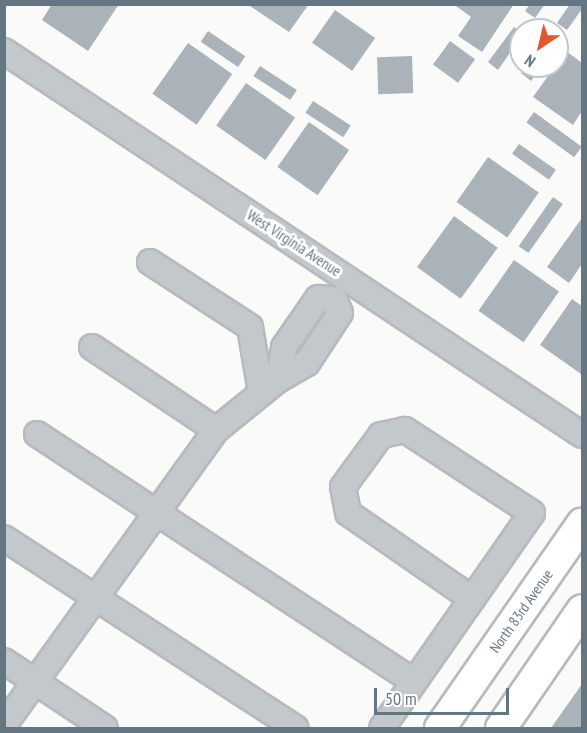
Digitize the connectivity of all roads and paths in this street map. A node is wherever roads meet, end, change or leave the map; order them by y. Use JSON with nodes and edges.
{"nodes":[{"id":1,"x":4,"y":51,"type":"edge"},
{"id":2,"x":150,"y":262,"type":"dead end"},
{"id":3,"x":347,"y":278,"type":"junction"},
{"id":4,"x":92,"y":347,"type":"dead end"},
{"id":5,"x":270,"y":386,"type":"junction"},
{"id":6,"x":216,"y":430,"type":"junction"},
{"id":7,"x":37,"y":434,"type":"dead end"},
{"id":8,"x":582,"y":435,"type":"edge"},
{"id":9,"x":156,"y":513,"type":"junction"},
{"id":10,"x":582,"y":524,"type":"edge"},
{"id":11,"x":4,"y":538,"type":"edge"},
{"id":12,"x":96,"y":596,"type":"junction"},
{"id":13,"x":472,"y":599,"type":"junction"},
{"id":14,"x":582,"y":610,"type":"edge"},
{"id":15,"x":4,"y":662,"type":"edge"},
{"id":16,"x":35,"y":681,"type":"junction"},
{"id":17,"x":414,"y":682,"type":"junction"},
{"id":18,"x":4,"y":725,"type":"edge"},
{"id":19,"x":105,"y":729,"type":"edge"},
{"id":20,"x":295,"y":729,"type":"edge"},
{"id":21,"x":382,"y":729,"type":"edge"},
{"id":22,"x":440,"y":729,"type":"edge"},
{"id":23,"x":501,"y":729,"type":"edge"}],
"edges":[{"from":1,"to":3,"type":"street","name":"West Virginia Avenue"},
{"from":2,"to":5,"type":"street"},
{"from":3,"to":5,"type":"street"},
{"from":3,"to":8,"type":"street","name":"West Virginia Avenue"},
{"from":4,"to":6,"type":"street"},
{"from":5,"to":6,"type":"street"},
{"from":6,"to":9,"type":"street"},
{"from":7,"to":9,"type":"street"},
{"from":9,"to":12,"type":"street"},
{"from":9,"to":17,"type":"street"},
{"from":10,"to":22,"type":"main road","name":"North 83rd Avenue"},
{"from":11,"to":12,"type":"street"},
{"from":12,"to":16,"type":"street"},
{"from":12,"to":20,"type":"street"},
{"from":13,"to":13,"type":"street"},
{"from":13,"to":17,"type":"street"},
{"from":14,"to":23,"type":"main road"},
{"from":15,"to":16,"type":"street"},
{"from":16,"to":18,"type":"street"},
{"from":16,"to":19,"type":"street"},
{"from":17,"to":21,"type":"street"}]}
